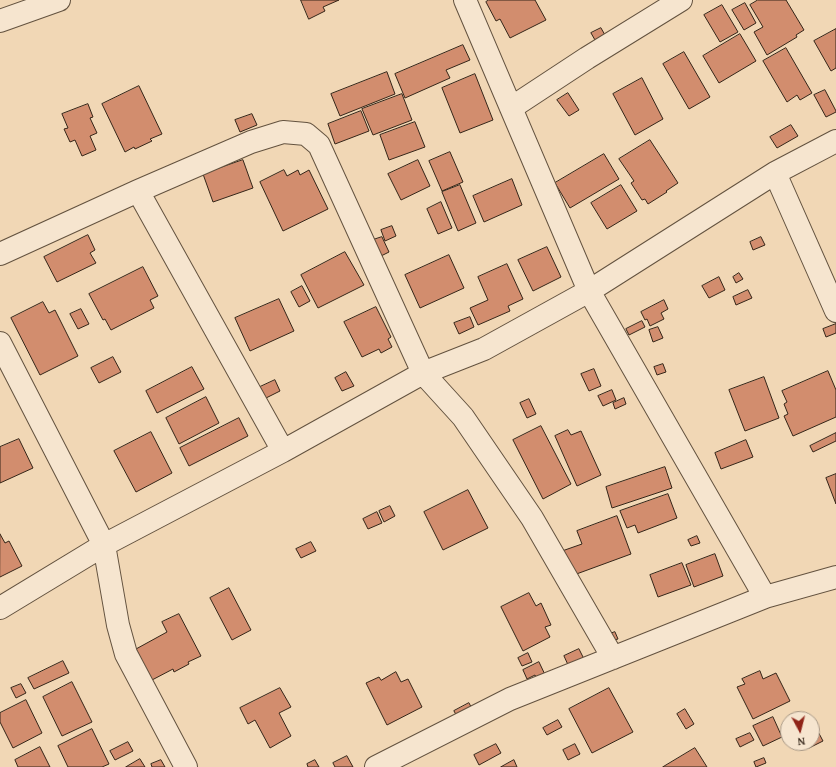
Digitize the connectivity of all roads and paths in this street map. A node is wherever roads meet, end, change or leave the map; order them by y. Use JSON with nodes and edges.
{"nodes":[{"id":1,"x":59,"y":0,"type":"edge"},
{"id":2,"x":465,"y":0,"type":"edge"},
{"id":3,"x":681,"y":0,"type":"edge"},
{"id":4,"x":0,"y":21,"type":"edge"},
{"id":5,"x":511,"y":108,"type":"junction"},
{"id":6,"x":836,"y":141,"type":"edge"},
{"id":7,"x":775,"y":173,"type":"junction"},
{"id":8,"x":138,"y":191,"type":"junction"},
{"id":9,"x":0,"y":254,"type":"edge"},
{"id":10,"x":589,"y":291,"type":"junction"},
{"id":11,"x":836,"y":311,"type":"edge"},
{"id":12,"x":0,"y":343,"type":"edge"},
{"id":13,"x":423,"y":373,"type":"junction"},
{"id":14,"x":283,"y":451,"type":"junction"},
{"id":15,"x":104,"y":545,"type":"junction"},
{"id":16,"x":836,"y":577,"type":"edge"},
{"id":17,"x":765,"y":597,"type":"junction"},
{"id":18,"x":0,"y":608,"type":"edge"},
{"id":19,"x":613,"y":658,"type":"junction"},
{"id":20,"x":186,"y":767,"type":"edge"},
{"id":21,"x":376,"y":767,"type":"edge"}],
"edges":[{"from":1,"to":4,"type":"street"},
{"from":2,"to":5,"type":"street"},
{"from":3,"to":5,"type":"street"},
{"from":5,"to":10,"type":"street"},
{"from":6,"to":7,"type":"street"},
{"from":7,"to":10,"type":"street"},
{"from":7,"to":11,"type":"street"},
{"from":8,"to":9,"type":"street"},
{"from":8,"to":13,"type":"street"},
{"from":8,"to":14,"type":"street"},
{"from":10,"to":13,"type":"street"},
{"from":10,"to":17,"type":"street"},
{"from":12,"to":15,"type":"street"},
{"from":13,"to":14,"type":"street"},
{"from":13,"to":19,"type":"street"},
{"from":14,"to":15,"type":"street"},
{"from":15,"to":18,"type":"street"},
{"from":15,"to":20,"type":"street"},
{"from":16,"to":17,"type":"street"},
{"from":17,"to":19,"type":"street"},
{"from":19,"to":21,"type":"street"}]}
